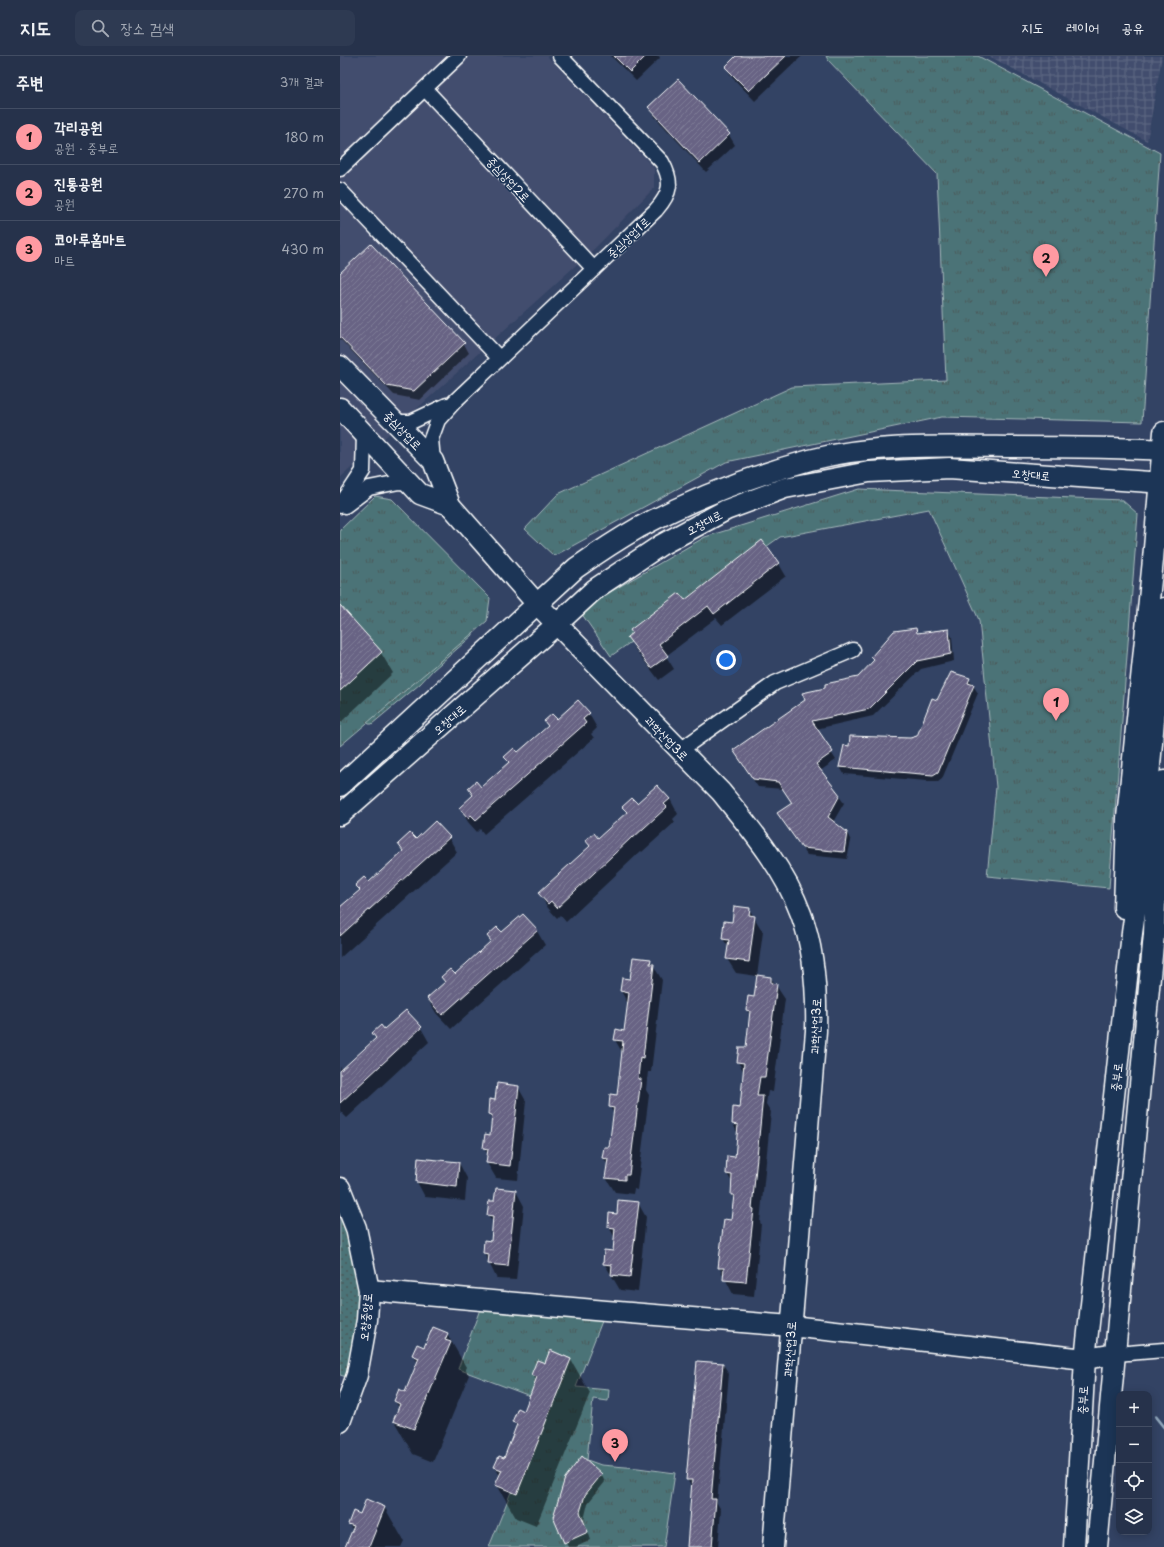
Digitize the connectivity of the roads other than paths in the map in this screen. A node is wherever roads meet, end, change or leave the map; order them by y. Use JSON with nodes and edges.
{"nodes":[{"id":1,"x":459,"y":56,"type":"edge"},
{"id":2,"x":560,"y":56,"type":"edge"},
{"id":3,"x":424,"y":89,"type":"junction"},
{"id":4,"x":340,"y":169,"type":"edge"},
{"id":5,"x":340,"y":190,"type":"edge"},
{"id":6,"x":594,"y":269,"type":"junction"},
{"id":7,"x":499,"y":358,"type":"junction"},
{"id":8,"x":340,"y":366,"type":"edge"},
{"id":9,"x":455,"y":401,"type":"junction"},
{"id":10,"x":340,"y":408,"type":"edge"},
{"id":11,"x":394,"y":422,"type":"junction"},
{"id":12,"x":364,"y":434,"type":"junction"},
{"id":13,"x":1164,"y":444,"type":"edge"},
{"id":14,"x":433,"y":461,"type":"junction"},
{"id":15,"x":1162,"y":482,"type":"edge"},
{"id":16,"x":410,"y":483,"type":"junction"},
{"id":17,"x":450,"y":505,"type":"junction"},
{"id":18,"x":340,"y":506,"type":"edge"},
{"id":19,"x":340,"y":509,"type":"edge"},
{"id":20,"x":1158,"y":554,"type":"edge"},
{"id":21,"x":537,"y":604,"type":"junction"},
{"id":22,"x":1164,"y":608,"type":"edge"},
{"id":23,"x":556,"y":625,"type":"junction"},
{"id":24,"x":853,"y":650,"type":"dead end"},
{"id":25,"x":679,"y":751,"type":"junction"},
{"id":26,"x":1164,"y":781,"type":"edge"},
{"id":27,"x":340,"y":786,"type":"edge"},
{"id":28,"x":340,"y":815,"type":"edge"},
{"id":29,"x":1164,"y":909,"type":"edge"},
{"id":30,"x":1132,"y":933,"type":"junction"},
{"id":31,"x":1154,"y":934,"type":"junction"},
{"id":32,"x":340,"y":1188,"type":"edge"},
{"id":33,"x":368,"y":1290,"type":"junction"},
{"id":34,"x":791,"y":1326,"type":"junction"},
{"id":35,"x":1164,"y":1350,"type":"edge"},
{"id":36,"x":1116,"y":1354,"type":"junction"},
{"id":37,"x":1085,"y":1359,"type":"junction"},
{"id":38,"x":340,"y":1422,"type":"edge"},
{"id":39,"x":773,"y":1547,"type":"edge"},
{"id":40,"x":1074,"y":1547,"type":"edge"},
{"id":41,"x":1098,"y":1547,"type":"edge"}],
"edges":[{"from":1,"to":3,"type":"street"},
{"from":2,"to":6,"type":"street","name":"중심상업1로"},
{"from":3,"to":4,"type":"street"},
{"from":3,"to":6,"type":"street","name":"중심상업2로"},
{"from":5,"to":7,"type":"street"},
{"from":6,"to":7,"type":"street","name":"중심상업1로"},
{"from":7,"to":9,"type":"street","name":"중심상업1로"},
{"from":8,"to":11,"type":"main road","name":"중심상업로"},
{"from":9,"to":11,"type":"street"},
{"from":9,"to":14,"type":"street"},
{"from":10,"to":12,"type":"main road","name":"중심상업로"},
{"from":11,"to":14,"type":"main road","name":"중심상업로"},
{"from":12,"to":16,"type":"main road","name":"중심상업로"},
{"from":12,"to":18,"type":"street"},
{"from":13,"to":15,"type":"main road"},
{"from":13,"to":21,"type":"main road","name":"오창대로"},
{"from":14,"to":17,"type":"main road","name":"중심상업로"},
{"from":15,"to":20,"type":"main road"},
{"from":15,"to":23,"type":"main road","name":"오창대로"},
{"from":16,"to":17,"type":"main road","name":"중심상업로"},
{"from":16,"to":19,"type":"street"},
{"from":17,"to":21,"type":"main road","name":"중심상업로"},
{"from":20,"to":30,"type":"main road"},
{"from":21,"to":23,"type":"main road","name":"과학산업3로"},
{"from":21,"to":27,"type":"main road","name":"오창대로"},
{"from":22,"to":30,"type":"main road","name":"중부로"},
{"from":23,"to":25,"type":"main road","name":"과학산업3로"},
{"from":23,"to":28,"type":"main road","name":"오창대로"},
{"from":24,"to":25,"type":"street"},
{"from":25,"to":34,"type":"main road","name":"과학산업3로"},
{"from":26,"to":31,"type":"main road","name":"중부로"},
{"from":29,"to":31,"type":"main road"},
{"from":30,"to":37,"type":"main road","name":"중부로"},
{"from":31,"to":36,"type":"main road","name":"중부로"},
{"from":32,"to":33,"type":"main road","name":"오창중앙로"},
{"from":33,"to":34,"type":"main road"},
{"from":33,"to":38,"type":"main road","name":"오창중앙로"},
{"from":34,"to":37,"type":"main road"},
{"from":34,"to":39,"type":"main road","name":"과학산업3로"},
{"from":35,"to":36,"type":"street"},
{"from":36,"to":37,"type":"main road"},
{"from":36,"to":41,"type":"main road","name":"중부로"},
{"from":37,"to":40,"type":"main road","name":"중부로"}]}
